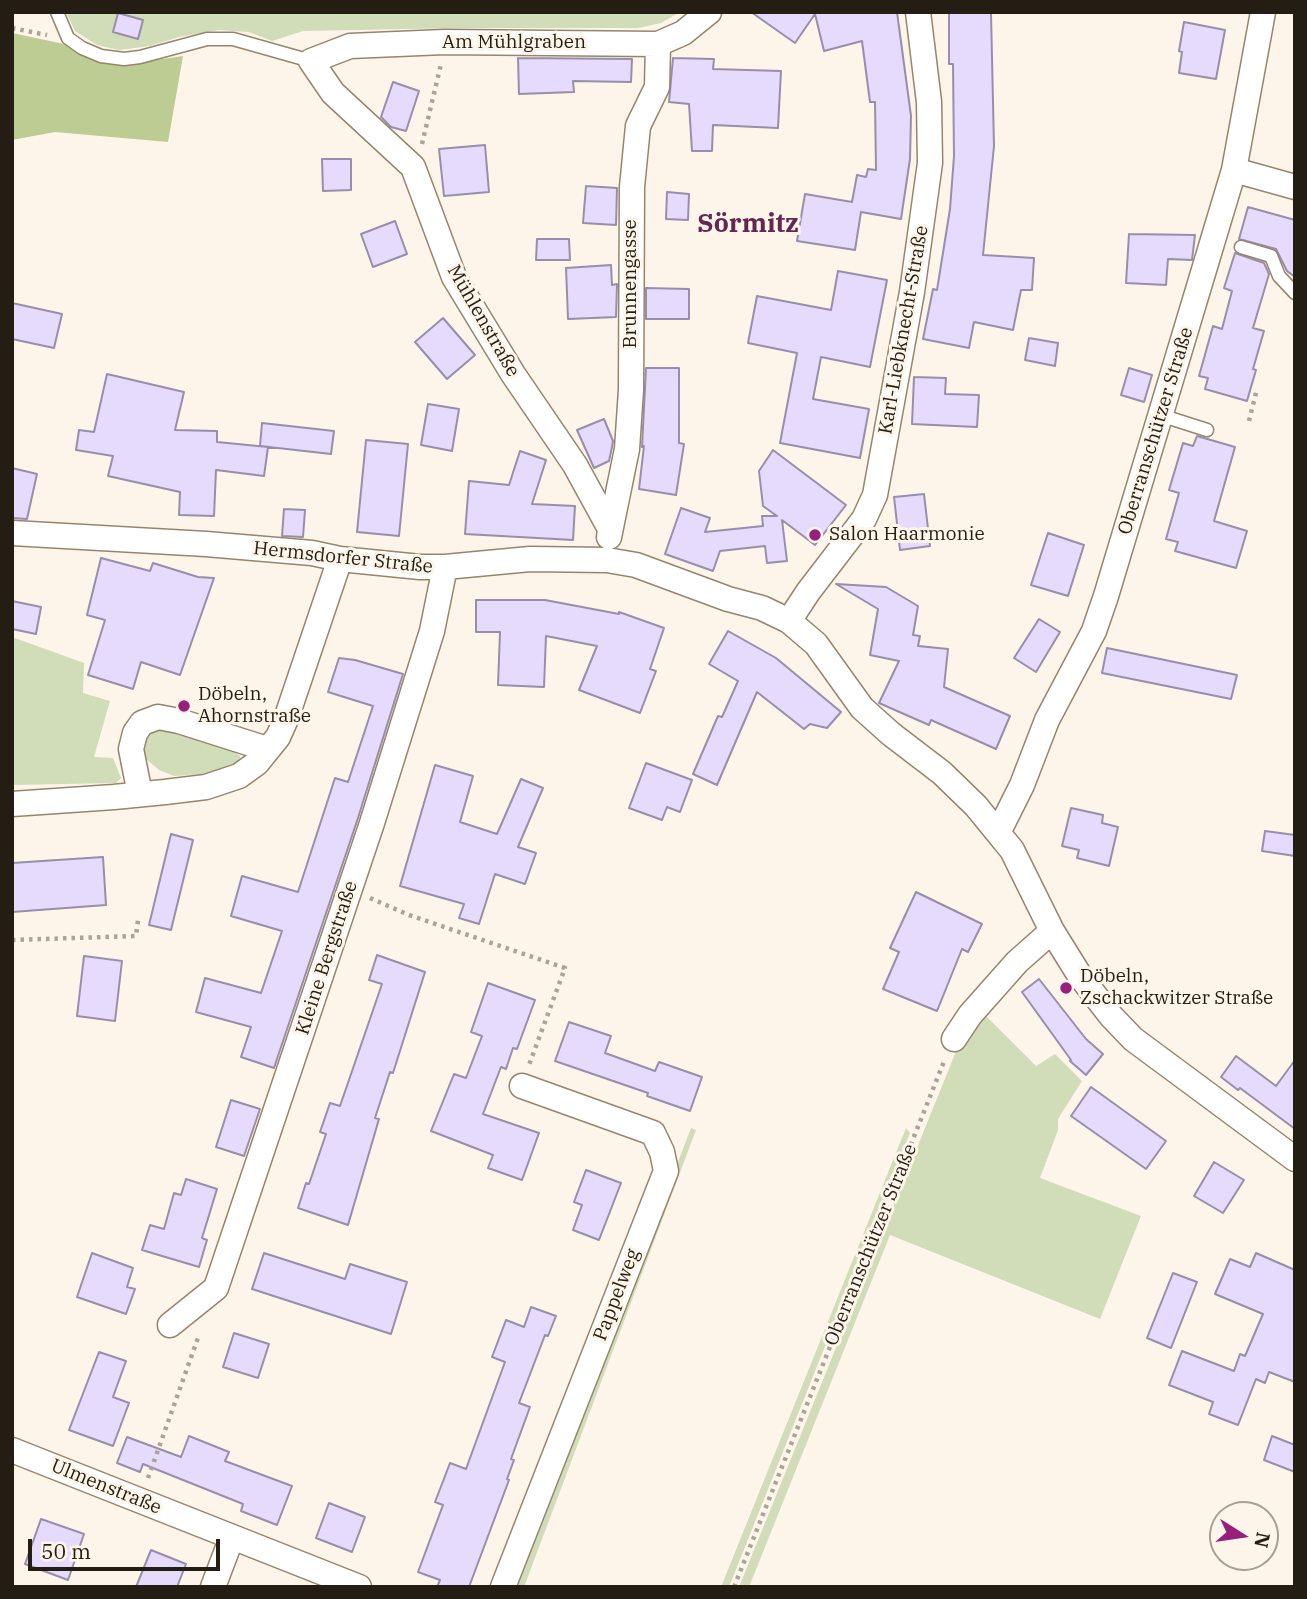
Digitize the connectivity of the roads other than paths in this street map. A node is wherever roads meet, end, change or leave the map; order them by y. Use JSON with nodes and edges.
{"nodes":[{"id":1,"x":57,"y":12,"type":"edge"},
{"id":2,"x":709,"y":12,"type":"edge"},
{"id":3,"x":918,"y":12,"type":"edge"},
{"id":4,"x":1263,"y":12,"type":"edge"},
{"id":5,"x":658,"y":44,"type":"junction"},
{"id":6,"x":311,"y":61,"type":"junction"},
{"id":7,"x":1234,"y":170,"type":"junction"},
{"id":8,"x":1295,"y":187,"type":"edge"},
{"id":9,"x":1241,"y":247,"type":"dead end"},
{"id":10,"x":1295,"y":293,"type":"edge"},
{"id":11,"x":1160,"y":415,"type":"junction"},
{"id":12,"x":1207,"y":430,"type":"dead end"},
{"id":13,"x":609,"y":527,"type":"junction"},
{"id":14,"x":12,"y":533,"type":"edge"},
{"id":15,"x":340,"y":559,"type":"junction"},
{"id":16,"x":607,"y":561,"type":"junction"},
{"id":17,"x":445,"y":568,"type":"junction"},
{"id":18,"x":789,"y":621,"type":"junction"},
{"id":19,"x":267,"y":749,"type":"junction"},
{"id":20,"x":140,"y":794,"type":"junction"},
{"id":21,"x":12,"y":803,"type":"edge"},
{"id":22,"x":998,"y":833,"type":"junction"},
{"id":23,"x":1052,"y":931,"type":"junction"},
{"id":24,"x":954,"y":1039,"type":"road end"},
{"id":25,"x":522,"y":1086,"type":"road end"},
{"id":26,"x":1295,"y":1159,"type":"edge"},
{"id":27,"x":170,"y":1325,"type":"dead end"},
{"id":28,"x":12,"y":1450,"type":"edge"},
{"id":29,"x":232,"y":1537,"type":"junction"},
{"id":30,"x":358,"y":1586,"type":"edge"},
{"id":31,"x":213,"y":1587,"type":"edge"},
{"id":32,"x":503,"y":1587,"type":"edge"}],
"edges":[{"from":1,"to":6,"type":"lane"},
{"from":2,"to":5,"type":"street","name":"Am Mühlgraben"},
{"from":3,"to":18,"type":"street","name":"Karl-Liebknecht-Straße"},
{"from":4,"to":7,"type":"street","name":"Oberranschützer Straße"},
{"from":5,"to":6,"type":"street","name":"Am Mühlgraben"},
{"from":5,"to":13,"type":"street","name":"Brunnengasse"},
{"from":6,"to":13,"type":"street","name":"Mühlenstraße"},
{"from":7,"to":8,"type":"street"},
{"from":7,"to":11,"type":"street","name":"Oberranschützer Straße"},
{"from":9,"to":10,"type":"lane"},
{"from":11,"to":12,"type":"lane"},
{"from":11,"to":22,"type":"street","name":"Oberranschützer Straße"},
{"from":13,"to":16,"type":"street"},
{"from":14,"to":15,"type":"street","name":"Hermsdorfer Straße"},
{"from":15,"to":17,"type":"street","name":"Hermsdorfer Straße"},
{"from":15,"to":19,"type":"street"},
{"from":16,"to":17,"type":"street","name":"Hermsdorfer Straße"},
{"from":16,"to":18,"type":"street","name":"Hermsdorfer Straße"},
{"from":17,"to":27,"type":"street","name":"Kleine Bergstraße"},
{"from":18,"to":22,"type":"street","name":"Hermsdorfer Straße"},
{"from":19,"to":20,"type":"street"},
{"from":19,"to":20,"type":"street"},
{"from":20,"to":21,"type":"street"},
{"from":22,"to":23,"type":"street","name":"Hermsdorfer Straße"},
{"from":23,"to":24,"type":"street"},
{"from":23,"to":26,"type":"street","name":"Hermsdorfer Straße"},
{"from":25,"to":32,"type":"street","name":"Pappelweg"},
{"from":28,"to":29,"type":"street","name":"Ulmenstraße"},
{"from":29,"to":30,"type":"street","name":"Ulmenstraße"},
{"from":29,"to":31,"type":"street"}]}
